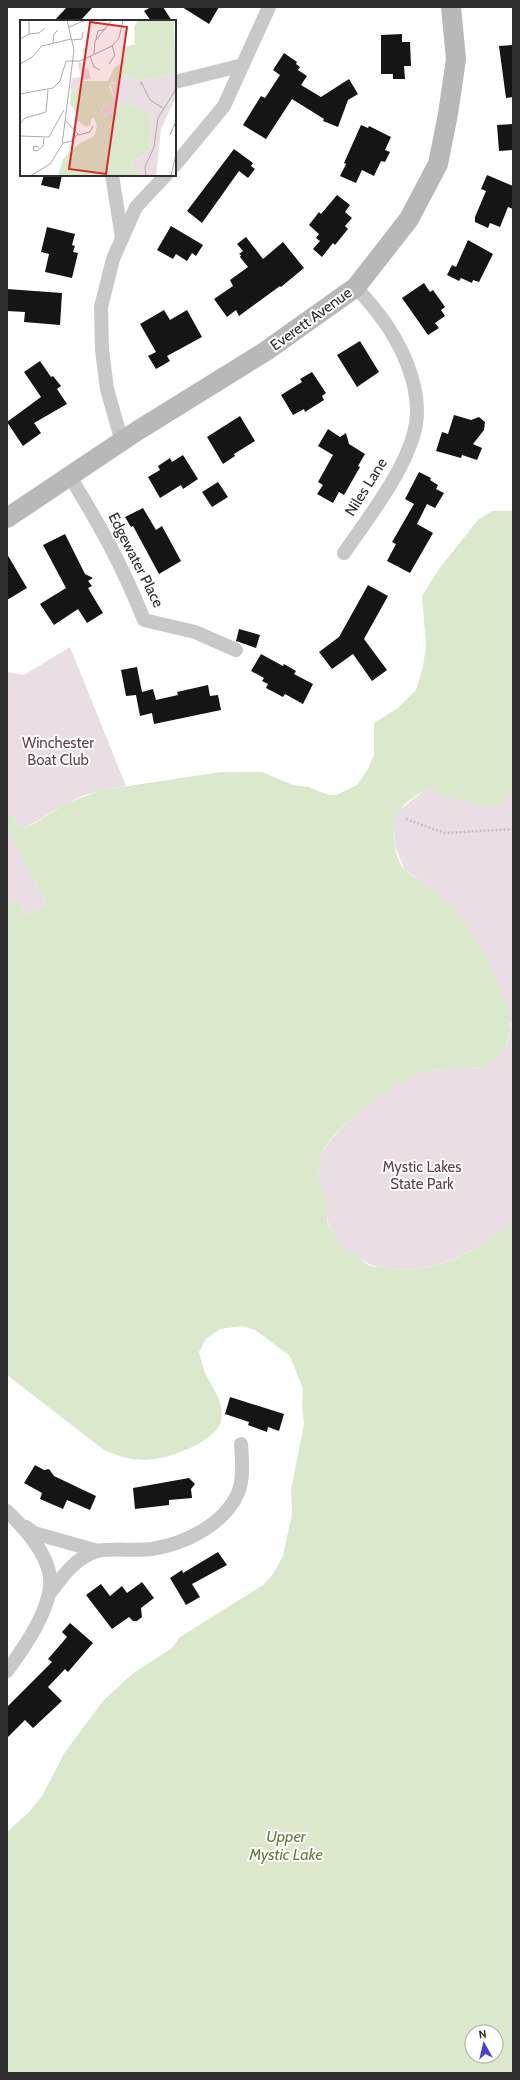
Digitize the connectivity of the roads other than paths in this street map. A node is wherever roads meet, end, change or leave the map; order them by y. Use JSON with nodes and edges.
{"nodes":[{"id":1,"x":270,"y":7,"type":"edge"},
{"id":2,"x":451,"y":7,"type":"edge"},
{"id":3,"x":243,"y":65,"type":"junction"},
{"id":4,"x":176,"y":82,"type":"edge"},
{"id":5,"x":176,"y":164,"type":"edge"},
{"id":6,"x":112,"y":176,"type":"edge"},
{"id":7,"x":165,"y":176,"type":"edge"},
{"id":8,"x":122,"y":238,"type":"junction"},
{"id":9,"x":356,"y":287,"type":"junction"},
{"id":10,"x":122,"y":442,"type":"junction"},
{"id":11,"x":70,"y":477,"type":"junction"},
{"id":12,"x":7,"y":518,"type":"edge"},
{"id":13,"x":344,"y":553,"type":"dead end"},
{"id":14,"x":236,"y":650,"type":"dead end"},
{"id":15,"x":241,"y":1444,"type":"dead end"},
{"id":16,"x":7,"y":1511,"type":"edge"},
{"id":17,"x":18,"y":1521,"type":"junction"},
{"id":18,"x":98,"y":1551,"type":"junction"},
{"id":19,"x":50,"y":1593,"type":"junction"},
{"id":20,"x":7,"y":1671,"type":"edge"}],
"edges":[{"from":1,"to":3,"type":"street"},
{"from":2,"to":9,"type":"street","name":"Everett Avenue"},
{"from":3,"to":4,"type":"street"},
{"from":3,"to":5,"type":"street"},
{"from":6,"to":8,"type":"street"},
{"from":7,"to":8,"type":"street"},
{"from":8,"to":10,"type":"street"},
{"from":9,"to":10,"type":"street","name":"Everett Avenue"},
{"from":9,"to":13,"type":"street","name":"Niles Lane"},
{"from":10,"to":11,"type":"street","name":"Everett Avenue"},
{"from":11,"to":12,"type":"street","name":"Everett Avenue"},
{"from":11,"to":14,"type":"street","name":"Edgewater Place"},
{"from":15,"to":18,"type":"street"},
{"from":16,"to":17,"type":"street"},
{"from":17,"to":18,"type":"street"},
{"from":17,"to":19,"type":"street"},
{"from":18,"to":19,"type":"street"},
{"from":19,"to":20,"type":"street"}]}
